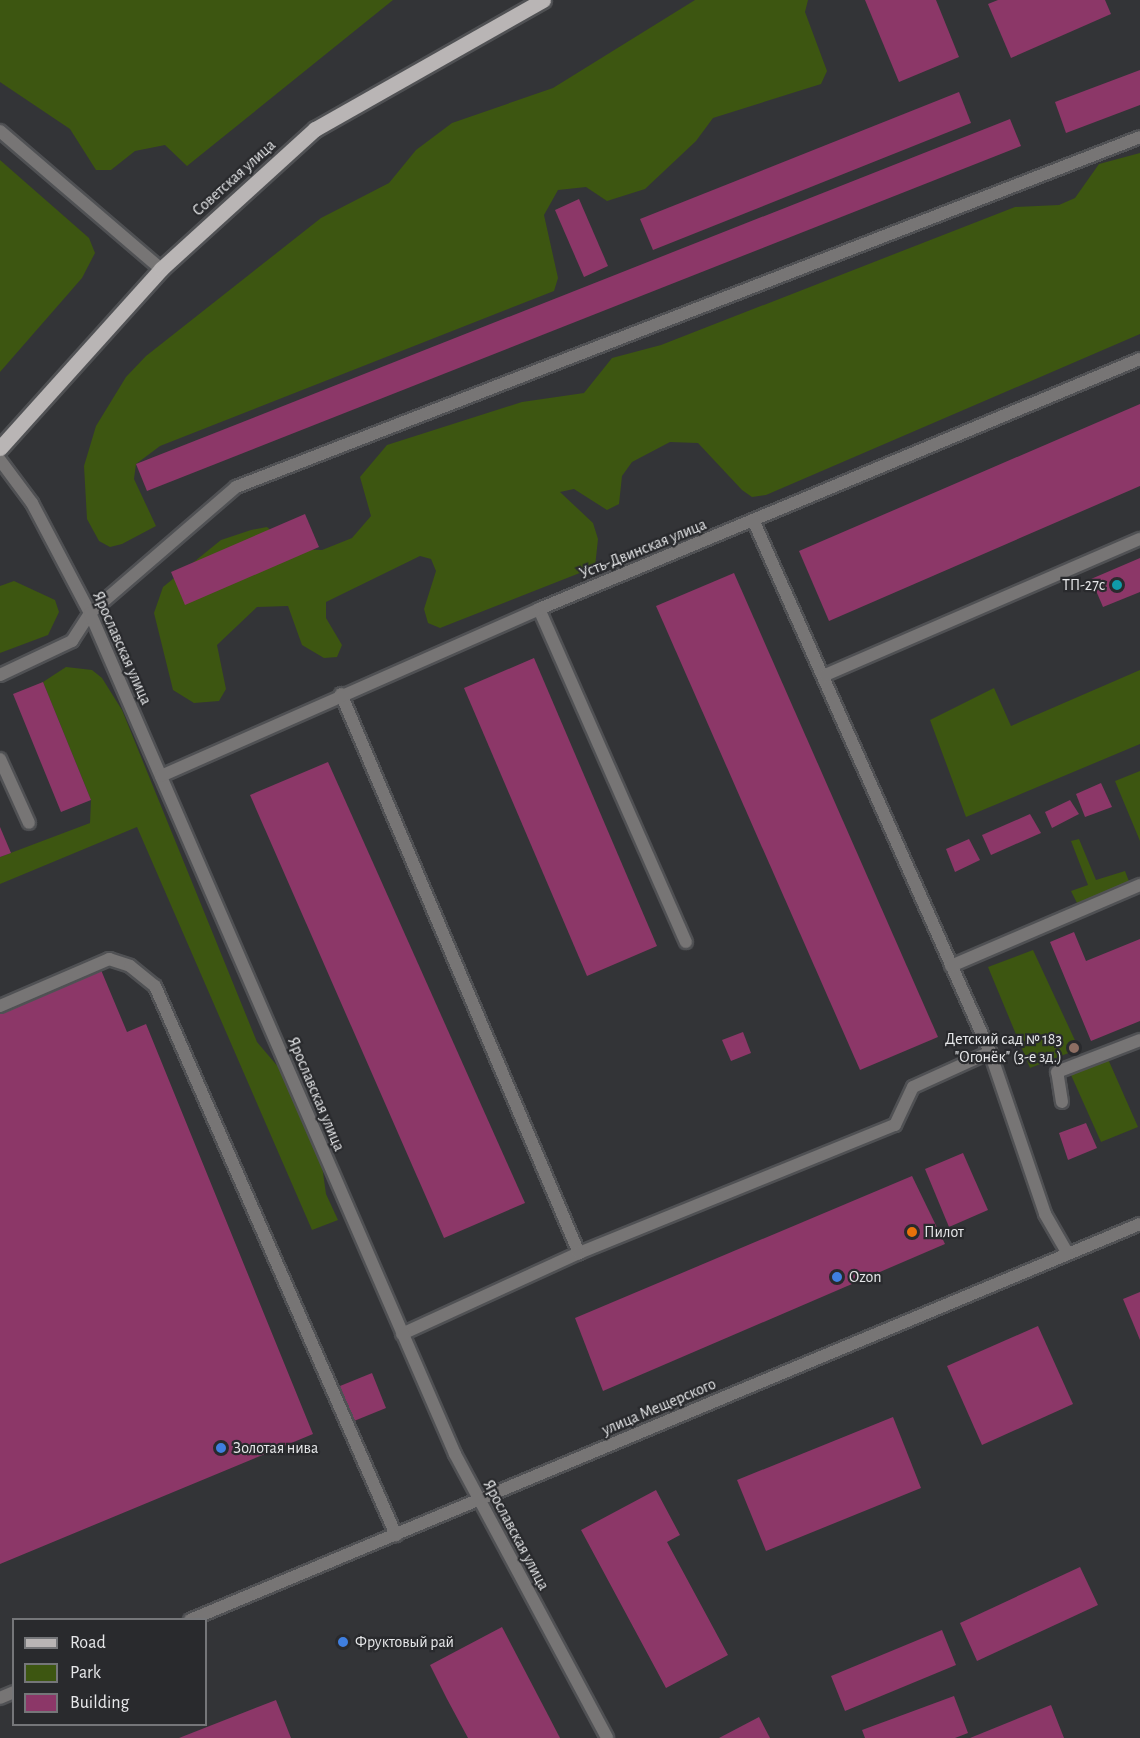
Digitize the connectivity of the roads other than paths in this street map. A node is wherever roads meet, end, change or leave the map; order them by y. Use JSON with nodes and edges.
{"nodes":[{"id":1,"x":543,"y":0,"type":"edge"},
{"id":2,"x":0,"y":131,"type":"edge"},
{"id":3,"x":1140,"y":137,"type":"edge"},
{"id":4,"x":161,"y":269,"type":"junction"},
{"id":5,"x":1140,"y":359,"type":"edge"},
{"id":6,"x":0,"y":448,"type":"edge"},
{"id":7,"x":0,"y":460,"type":"edge"},
{"id":8,"x":754,"y":522,"type":"junction"},
{"id":9,"x":1140,"y":539,"type":"edge"},
{"id":10,"x":539,"y":609,"type":"junction"},
{"id":11,"x":90,"y":613,"type":"junction"},
{"id":12,"x":0,"y":675,"type":"edge"},
{"id":13,"x":825,"y":675,"type":"junction"},
{"id":14,"x":341,"y":694,"type":"junction"},
{"id":15,"x":0,"y":759,"type":"edge"},
{"id":16,"x":161,"y":776,"type":"junction"},
{"id":17,"x":29,"y":823,"type":"dead end"},
{"id":18,"x":1140,"y":885,"type":"edge"},
{"id":19,"x":686,"y":942,"type":"dead end"},
{"id":20,"x":951,"y":966,"type":"junction"},
{"id":21,"x":0,"y":1006,"type":"edge"},
{"id":22,"x":1140,"y":1040,"type":"edge"},
{"id":23,"x":990,"y":1052,"type":"junction"},
{"id":24,"x":1062,"y":1102,"type":"dead end"},
{"id":25,"x":1140,"y":1224,"type":"edge"},
{"id":26,"x":579,"y":1253,"type":"junction"},
{"id":27,"x":1068,"y":1254,"type":"junction"},
{"id":28,"x":402,"y":1334,"type":"junction"},
{"id":29,"x":478,"y":1501,"type":"junction"},
{"id":30,"x":396,"y":1535,"type":"junction"},
{"id":31,"x":195,"y":1618,"type":"edge"},
{"id":32,"x":608,"y":1738,"type":"edge"}],
"edges":[{"from":1,"to":4,"type":"main road","name":"Советская улица"},
{"from":2,"to":4,"type":"street"},
{"from":3,"to":11,"type":"street"},
{"from":4,"to":6,"type":"main road","name":"Советская улица"},
{"from":5,"to":8,"type":"street","name":"Усть-Двинская улица"},
{"from":7,"to":11,"type":"street","name":"Ярославская улица"},
{"from":8,"to":10,"type":"street","name":"Усть-Двинская улица"},
{"from":8,"to":13,"type":"street"},
{"from":9,"to":13,"type":"street"},
{"from":10,"to":14,"type":"street","name":"Усть-Двинская улица"},
{"from":10,"to":19,"type":"street"},
{"from":11,"to":12,"type":"street"},
{"from":11,"to":16,"type":"street","name":"Ярославская улица"},
{"from":13,"to":20,"type":"street"},
{"from":14,"to":16,"type":"street","name":"Усть-Двинская улица"},
{"from":14,"to":26,"type":"street"},
{"from":15,"to":17,"type":"street"},
{"from":16,"to":28,"type":"street","name":"Ярославская улица"},
{"from":18,"to":20,"type":"street"},
{"from":20,"to":23,"type":"street"},
{"from":21,"to":30,"type":"street"},
{"from":22,"to":24,"type":"street"},
{"from":23,"to":26,"type":"street"},
{"from":23,"to":27,"type":"street"},
{"from":25,"to":27,"type":"street","name":"улица Мещерского"},
{"from":26,"to":28,"type":"street"},
{"from":27,"to":29,"type":"street","name":"улица Мещерского"},
{"from":28,"to":29,"type":"street","name":"Ярославская улица"},
{"from":29,"to":30,"type":"street","name":"улица Мещерского"},
{"from":29,"to":32,"type":"street","name":"Ярославская улица"},
{"from":30,"to":31,"type":"street","name":"улица Мещерского"}]}
